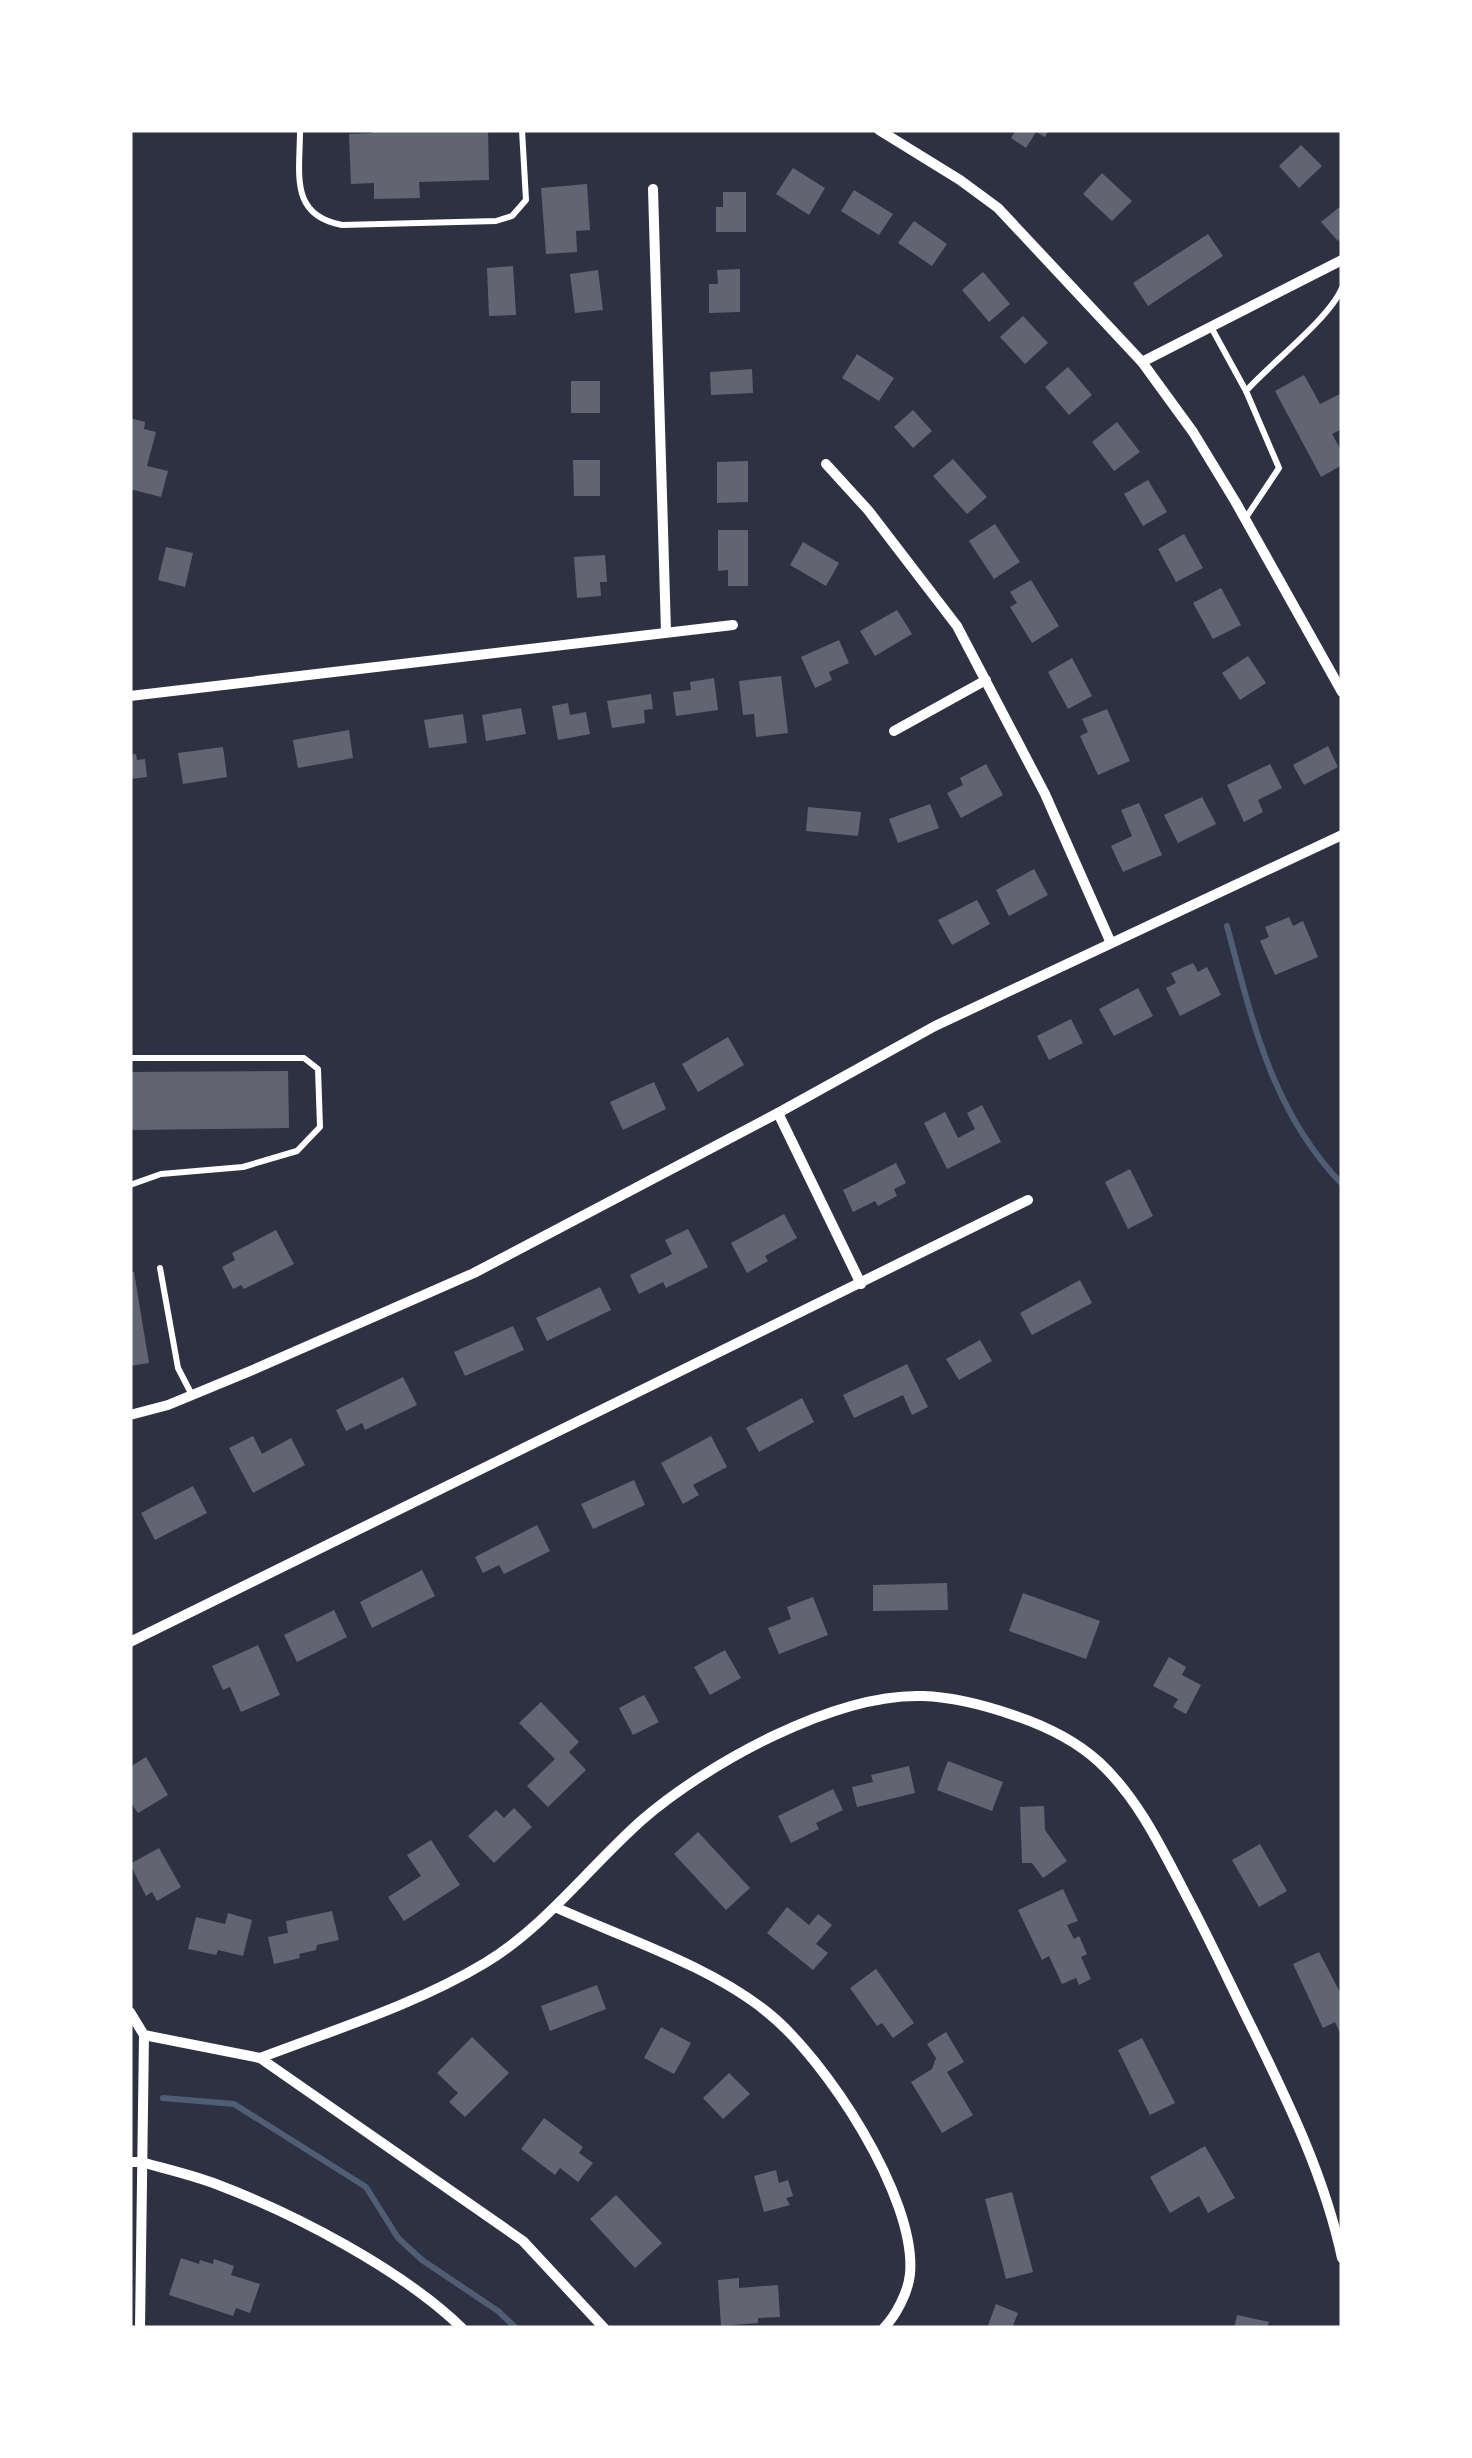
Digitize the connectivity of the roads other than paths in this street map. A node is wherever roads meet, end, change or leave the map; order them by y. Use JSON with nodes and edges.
{"nodes":[{"id":1,"x":300,"y":130,"type":"edge"},
{"id":2,"x":522,"y":130,"type":"edge"},
{"id":3,"x":879,"y":130,"type":"edge"},
{"id":4,"x":652,"y":188,"type":"dead end"},
{"id":5,"x":1342,"y":260,"type":"edge"},
{"id":6,"x":1342,"y":288,"type":"edge"},
{"id":7,"x":1211,"y":327,"type":"junction"},
{"id":8,"x":1142,"y":362,"type":"junction"},
{"id":9,"x":1246,"y":391,"type":"junction"},
{"id":10,"x":826,"y":464,"type":"dead end"},
{"id":11,"x":1245,"y":519,"type":"junction"},
{"id":12,"x":732,"y":625,"type":"dead end"},
{"id":13,"x":666,"y":632,"type":"junction"},
{"id":14,"x":986,"y":680,"type":"junction"},
{"id":15,"x":1342,"y":692,"type":"edge"},
{"id":16,"x":130,"y":696,"type":"edge"},
{"id":17,"x":894,"y":731,"type":"dead end"},
{"id":18,"x":1342,"y":836,"type":"edge"},
{"id":19,"x":1110,"y":941,"type":"junction"},
{"id":20,"x":130,"y":1058,"type":"edge"},
{"id":21,"x":778,"y":1113,"type":"junction"},
{"id":22,"x":130,"y":1185,"type":"edge"},
{"id":23,"x":1028,"y":1200,"type":"dead end"},
{"id":24,"x":160,"y":1268,"type":"dead end"},
{"id":25,"x":862,"y":1284,"type":"junction"},
{"id":26,"x":192,"y":1395,"type":"junction"},
{"id":27,"x":130,"y":1415,"type":"edge"},
{"id":28,"x":130,"y":1642,"type":"edge"},
{"id":29,"x":555,"y":1908,"type":"junction"},
{"id":30,"x":130,"y":2012,"type":"edge"},
{"id":31,"x":144,"y":2035,"type":"junction"},
{"id":32,"x":260,"y":2058,"type":"junction"},
{"id":33,"x":136,"y":2162,"type":"edge"},
{"id":34,"x":1342,"y":2258,"type":"edge"},
{"id":35,"x":140,"y":2328,"type":"edge"},
{"id":36,"x":462,"y":2328,"type":"edge"},
{"id":37,"x":604,"y":2328,"type":"edge"},
{"id":38,"x":884,"y":2328,"type":"edge"}],
"edges":[{"from":1,"to":2,"type":"lane"},
{"from":3,"to":8,"type":"street"},
{"from":4,"to":13,"type":"street"},
{"from":5,"to":7,"type":"street"},
{"from":6,"to":9,"type":"lane"},
{"from":7,"to":8,"type":"street"},
{"from":7,"to":9,"type":"lane"},
{"from":8,"to":11,"type":"street"},
{"from":9,"to":11,"type":"lane"},
{"from":10,"to":14,"type":"street"},
{"from":11,"to":15,"type":"street"},
{"from":12,"to":13,"type":"street"},
{"from":13,"to":16,"type":"street"},
{"from":14,"to":17,"type":"street"},
{"from":14,"to":19,"type":"street"},
{"from":18,"to":19,"type":"street"},
{"from":19,"to":21,"type":"street"},
{"from":20,"to":22,"type":"lane"},
{"from":21,"to":25,"type":"street"},
{"from":21,"to":26,"type":"street"},
{"from":23,"to":25,"type":"street"},
{"from":24,"to":26,"type":"lane"},
{"from":25,"to":28,"type":"street"},
{"from":26,"to":27,"type":"street"},
{"from":29,"to":32,"type":"street"},
{"from":29,"to":34,"type":"street"},
{"from":29,"to":38,"type":"street"},
{"from":30,"to":31,"type":"street"},
{"from":31,"to":32,"type":"street"},
{"from":31,"to":33,"type":"street"},
{"from":32,"to":37,"type":"street"},
{"from":33,"to":35,"type":"street"},
{"from":33,"to":36,"type":"street"}]}
